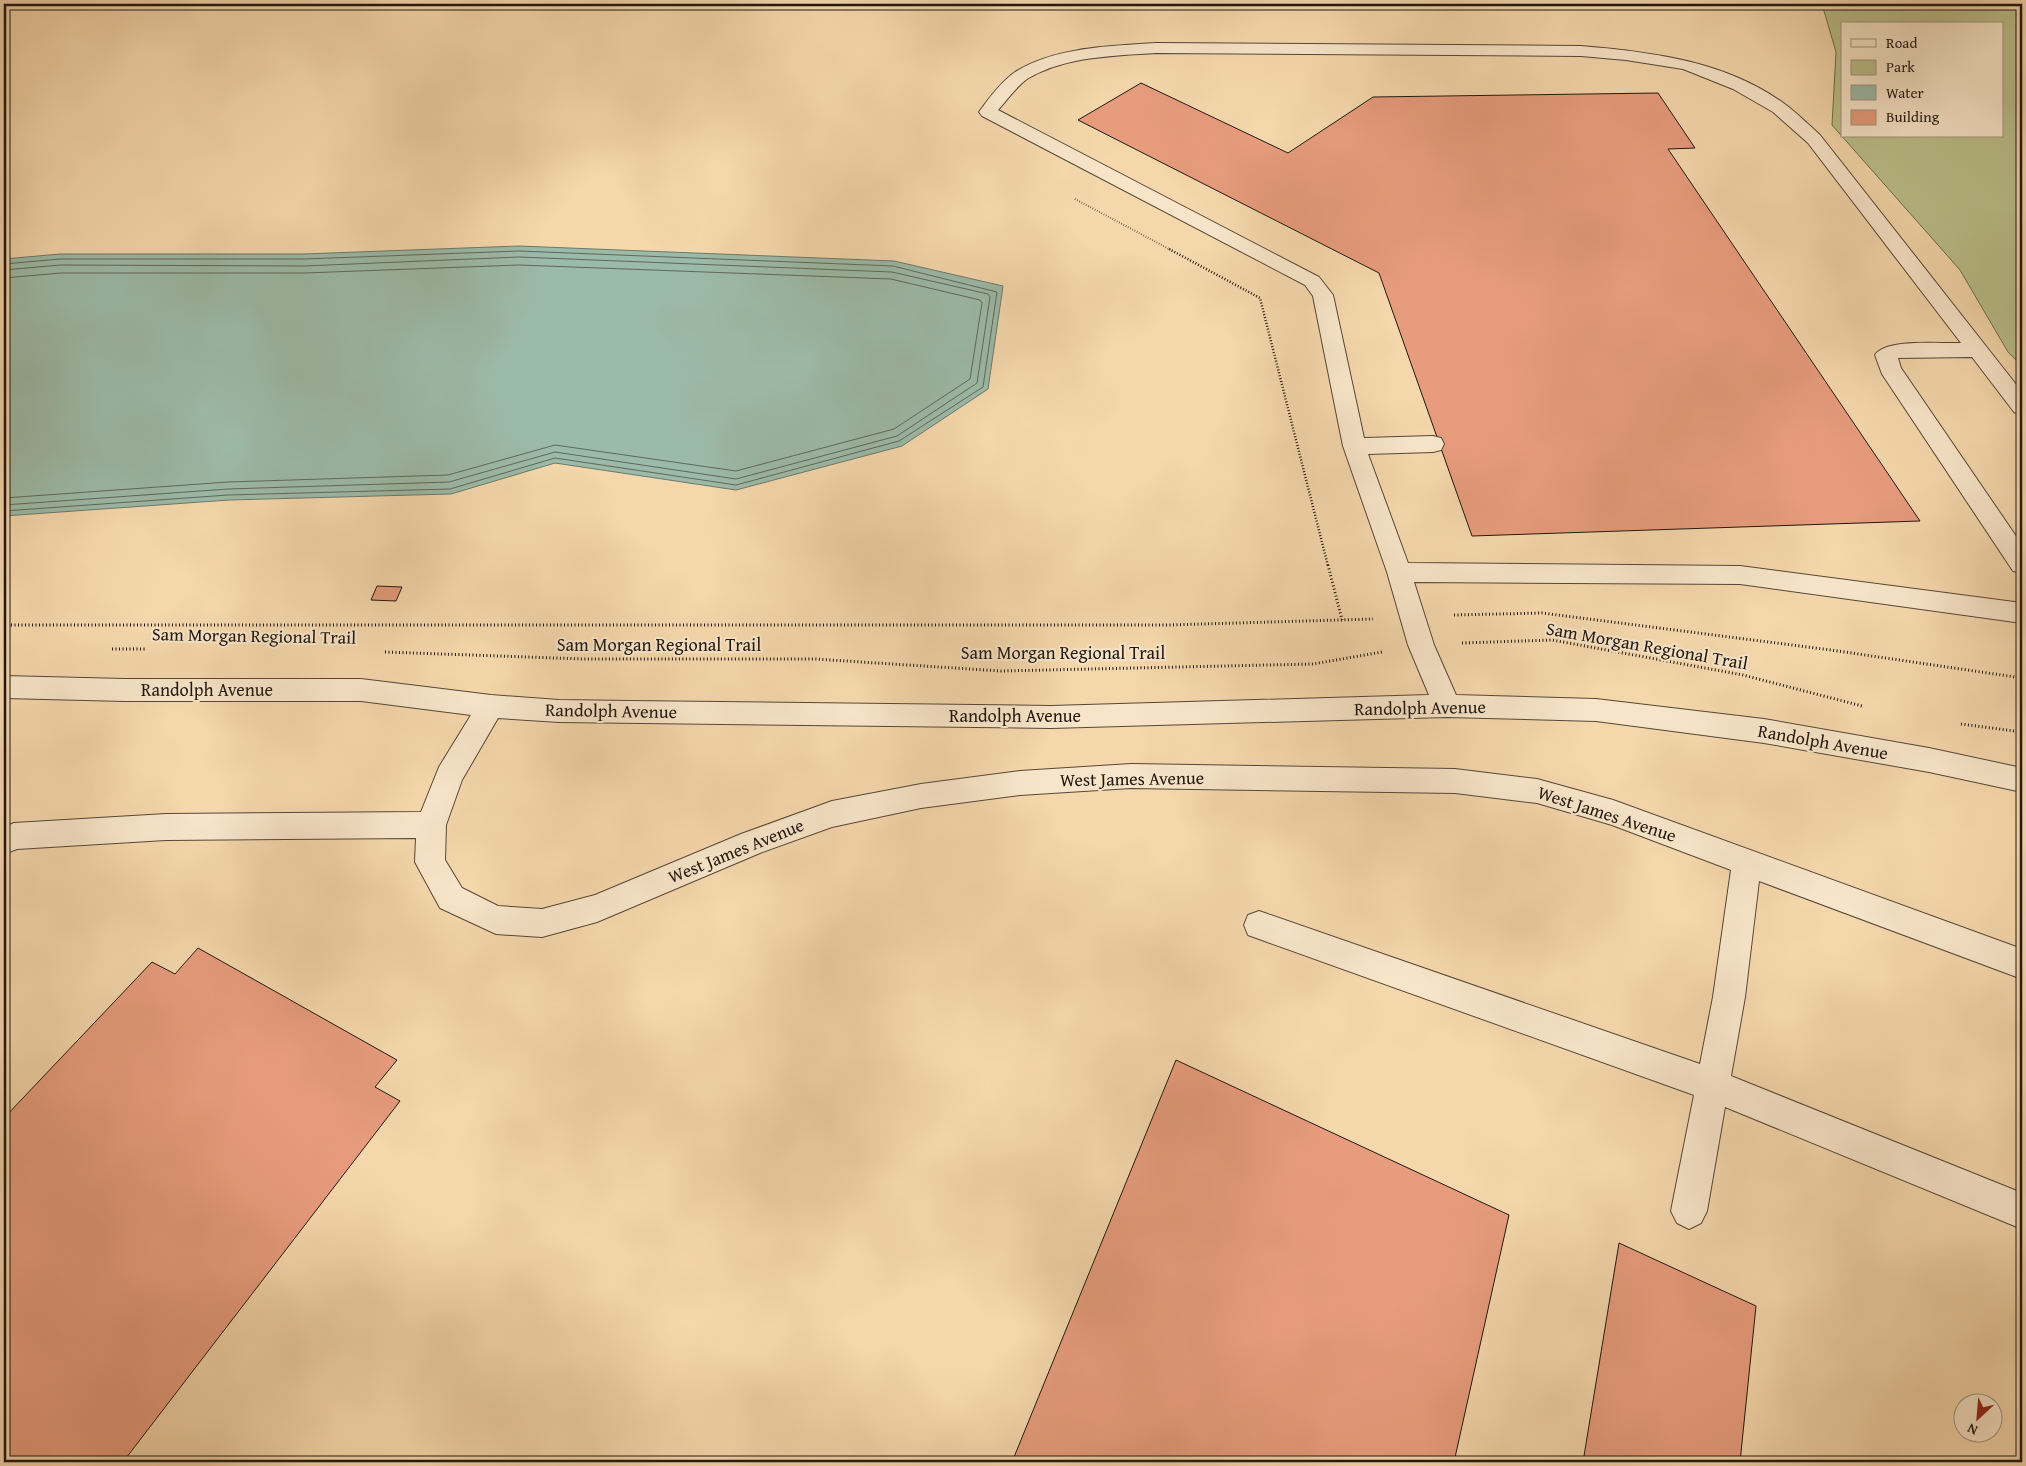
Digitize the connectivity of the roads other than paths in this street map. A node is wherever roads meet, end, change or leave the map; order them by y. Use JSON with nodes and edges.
{"nodes":[{"id":1,"x":1979,"y":350,"type":"junction"},
{"id":2,"x":2022,"y":406,"type":"edge"},
{"id":3,"x":1433,"y":444,"type":"dead end"},
{"id":4,"x":1354,"y":446,"type":"junction"},
{"id":5,"x":2022,"y":564,"type":"edge"},
{"id":6,"x":1399,"y":572,"type":"junction"},
{"id":7,"x":2022,"y":613,"type":"edge"},
{"id":8,"x":4,"y":687,"type":"edge"},
{"id":9,"x":492,"y":706,"type":"junction"},
{"id":10,"x":1447,"y":706,"type":"junction"},
{"id":11,"x":2022,"y":780,"type":"edge"},
{"id":12,"x":431,"y":825,"type":"junction"},
{"id":13,"x":4,"y":841,"type":"edge"},
{"id":14,"x":1747,"y":862,"type":"junction"},
{"id":15,"x":1259,"y":925,"type":"dead end"},
{"id":16,"x":2022,"y":964,"type":"edge"},
{"id":17,"x":1713,"y":1085,"type":"junction"},
{"id":18,"x":1689,"y":1211,"type":"dead end"},
{"id":19,"x":2022,"y":1211,"type":"edge"}],
"edges":[{"from":1,"to":2,"type":"street"},
{"from":1,"to":4,"type":"street"},
{"from":1,"to":5,"type":"street"},
{"from":3,"to":4,"type":"street"},
{"from":4,"to":6,"type":"street"},
{"from":6,"to":7,"type":"street"},
{"from":6,"to":10,"type":"street"},
{"from":8,"to":9,"type":"street","name":"Randolph Avenue"},
{"from":9,"to":10,"type":"street","name":"Randolph Avenue"},
{"from":9,"to":12,"type":"street","name":"West James Avenue"},
{"from":10,"to":11,"type":"street","name":"Randolph Avenue"},
{"from":12,"to":13,"type":"street"},
{"from":12,"to":14,"type":"street","name":"West James Avenue"},
{"from":14,"to":16,"type":"street","name":"West James Avenue"},
{"from":14,"to":17,"type":"street"},
{"from":15,"to":17,"type":"street"},
{"from":17,"to":18,"type":"street"},
{"from":17,"to":19,"type":"street"}]}
